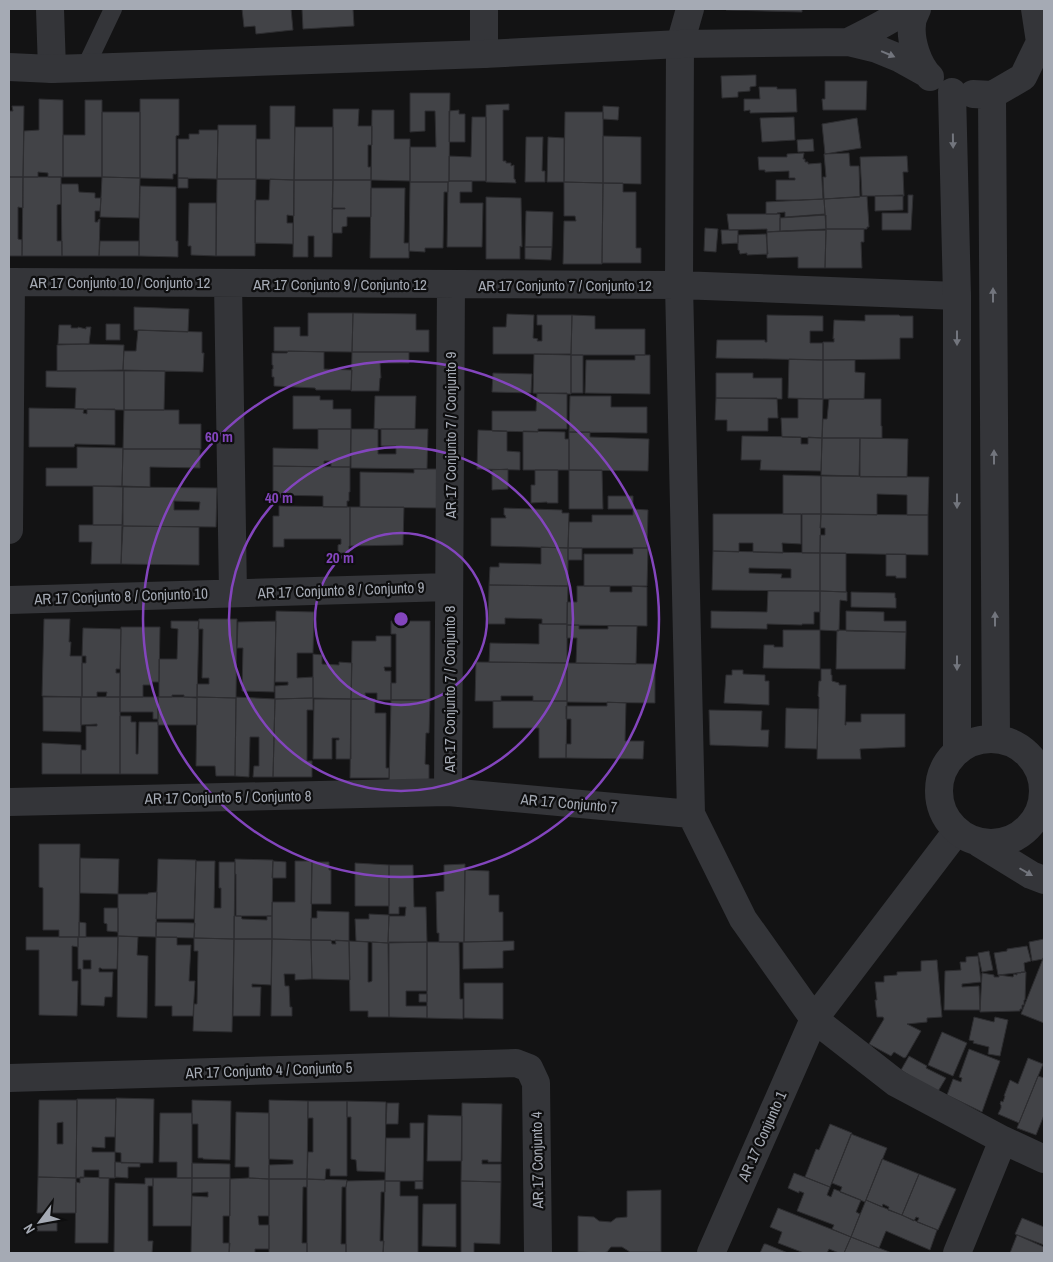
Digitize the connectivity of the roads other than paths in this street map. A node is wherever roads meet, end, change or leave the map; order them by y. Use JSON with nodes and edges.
{"nodes":[{"id":1,"x":50,"y":9,"type":"edge"},
{"id":2,"x":113,"y":9,"type":"edge"},
{"id":3,"x":484,"y":9,"type":"edge"},
{"id":4,"x":690,"y":9,"type":"edge"},
{"id":5,"x":907,"y":9,"type":"edge"},
{"id":6,"x":917,"y":9,"type":"edge"},
{"id":7,"x":1035,"y":9,"type":"edge"},
{"id":8,"x":848,"y":42,"type":"junction"},
{"id":9,"x":680,"y":44,"type":"junction"},
{"id":10,"x":484,"y":54,"type":"junction"},
{"id":11,"x":9,"y":67,"type":"edge"},
{"id":12,"x":85,"y":68,"type":"junction"},
{"id":13,"x":52,"y":69,"type":"junction"},
{"id":14,"x":1034,"y":70,"type":"edge"},
{"id":15,"x":926,"y":73,"type":"junction"},
{"id":16,"x":952,"y":92,"type":"junction"},
{"id":17,"x":992,"y":95,"type":"junction"},
{"id":18,"x":10,"y":282,"type":"edge"},
{"id":19,"x":228,"y":283,"type":"junction"},
{"id":20,"x":451,"y":284,"type":"junction"},
{"id":21,"x":679,"y":285,"type":"junction"},
{"id":22,"x":957,"y":296,"type":"junction"},
{"id":23,"x":9,"y":530,"type":"edge"},
{"id":24,"x":449,"y":587,"type":"junction"},
{"id":25,"x":233,"y":593,"type":"junction"},
{"id":26,"x":9,"y":600,"type":"edge"},
{"id":27,"x":996,"y":738,"type":"junction"},
{"id":28,"x":957,"y":750,"type":"junction"},
{"id":29,"x":1042,"y":769,"type":"edge"},
{"id":30,"x":448,"y":792,"type":"junction"},
{"id":31,"x":1044,"y":799,"type":"edge"},
{"id":32,"x":9,"y":802,"type":"edge"},
{"id":33,"x":690,"y":814,"type":"junction"},
{"id":34,"x":968,"y":837,"type":"junction"},
{"id":35,"x":1044,"y":880,"type":"edge"},
{"id":36,"x":814,"y":1019,"type":"junction"},
{"id":37,"x":529,"y":1068,"type":"joint"},
{"id":38,"x":9,"y":1078,"type":"edge"},
{"id":39,"x":1003,"y":1140,"type":"junction"},
{"id":40,"x":1044,"y":1159,"type":"edge"},
{"id":41,"x":538,"y":1253,"type":"edge"},
{"id":42,"x":711,"y":1253,"type":"edge"},
{"id":43,"x":957,"y":1253,"type":"edge"}],
"edges":[{"from":1,"to":13,"type":"street"},
{"from":2,"to":12,"type":"lane"},
{"from":3,"to":10,"type":"street"},
{"from":4,"to":9,"type":"street"},
{"from":5,"to":8,"type":"street"},
{"from":6,"to":15,"type":"street"},
{"from":7,"to":14,"type":"street"},
{"from":8,"to":9,"type":"street"},
{"from":8,"to":15,"type":"street","one_way":true},
{"from":9,"to":10,"type":"street"},
{"from":9,"to":21,"type":"street"},
{"from":10,"to":12,"type":"street"},
{"from":11,"to":13,"type":"street"},
{"from":12,"to":13,"type":"street"},
{"from":14,"to":17,"type":"street"},
{"from":15,"to":16,"type":"street"},
{"from":16,"to":17,"type":"street"},
{"from":16,"to":22,"type":"street","one_way":true},
{"from":27,"to":17,"type":"street","one_way":true},
{"from":18,"to":19,"type":"street","name":"AR 17 Conjunto 10 / Conjunto 12"},
{"from":18,"to":23,"type":"street"},
{"from":19,"to":20,"type":"street","name":"AR 17 Conjunto 9 / Conjunto 12"},
{"from":19,"to":25,"type":"street"},
{"from":20,"to":21,"type":"street","name":"AR 17 Conjunto 7 / Conjunto 12"},
{"from":20,"to":24,"type":"street","name":"AR 17 Conjunto 7 / Conjunto 9"},
{"from":21,"to":22,"type":"street","name":"AR 17 Conjunto 7 / Conjunto 12"},
{"from":21,"to":33,"type":"street"},
{"from":22,"to":28,"type":"street","one_way":true},
{"from":24,"to":25,"type":"street","name":"AR 17 Conjunto 8 / Conjunto 9"},
{"from":24,"to":30,"type":"street","name":"AR 17 Conjunto 7 / Conjunto 8"},
{"from":25,"to":26,"type":"street","name":"AR 17 Conjunto 8 / Conjunto 10"},
{"from":27,"to":28,"type":"street"},
{"from":27,"to":29,"type":"street"},
{"from":28,"to":34,"type":"street"},
{"from":29,"to":31,"type":"street"},
{"from":30,"to":32,"type":"street","name":"AR 17 Conjunto 5 / Conjunto 8"},
{"from":30,"to":33,"type":"street","name":"AR 17 Conjunto 7"},
{"from":31,"to":34,"type":"street"},
{"from":33,"to":36,"type":"street"},
{"from":34,"to":35,"type":"street","one_way":true},
{"from":34,"to":36,"type":"street","name":"AR 17 Conjunto 1"},
{"from":36,"to":39,"type":"street"},
{"from":36,"to":42,"type":"street","name":"AR 17 Conjunto 1"},
{"from":37,"to":38,"type":"street","name":"AR 17 Conjunto 4 / Conjunto 5"},
{"from":37,"to":41,"type":"street","name":"AR 17 Conjunto 4"},
{"from":39,"to":40,"type":"street"},
{"from":39,"to":43,"type":"street"}]}
